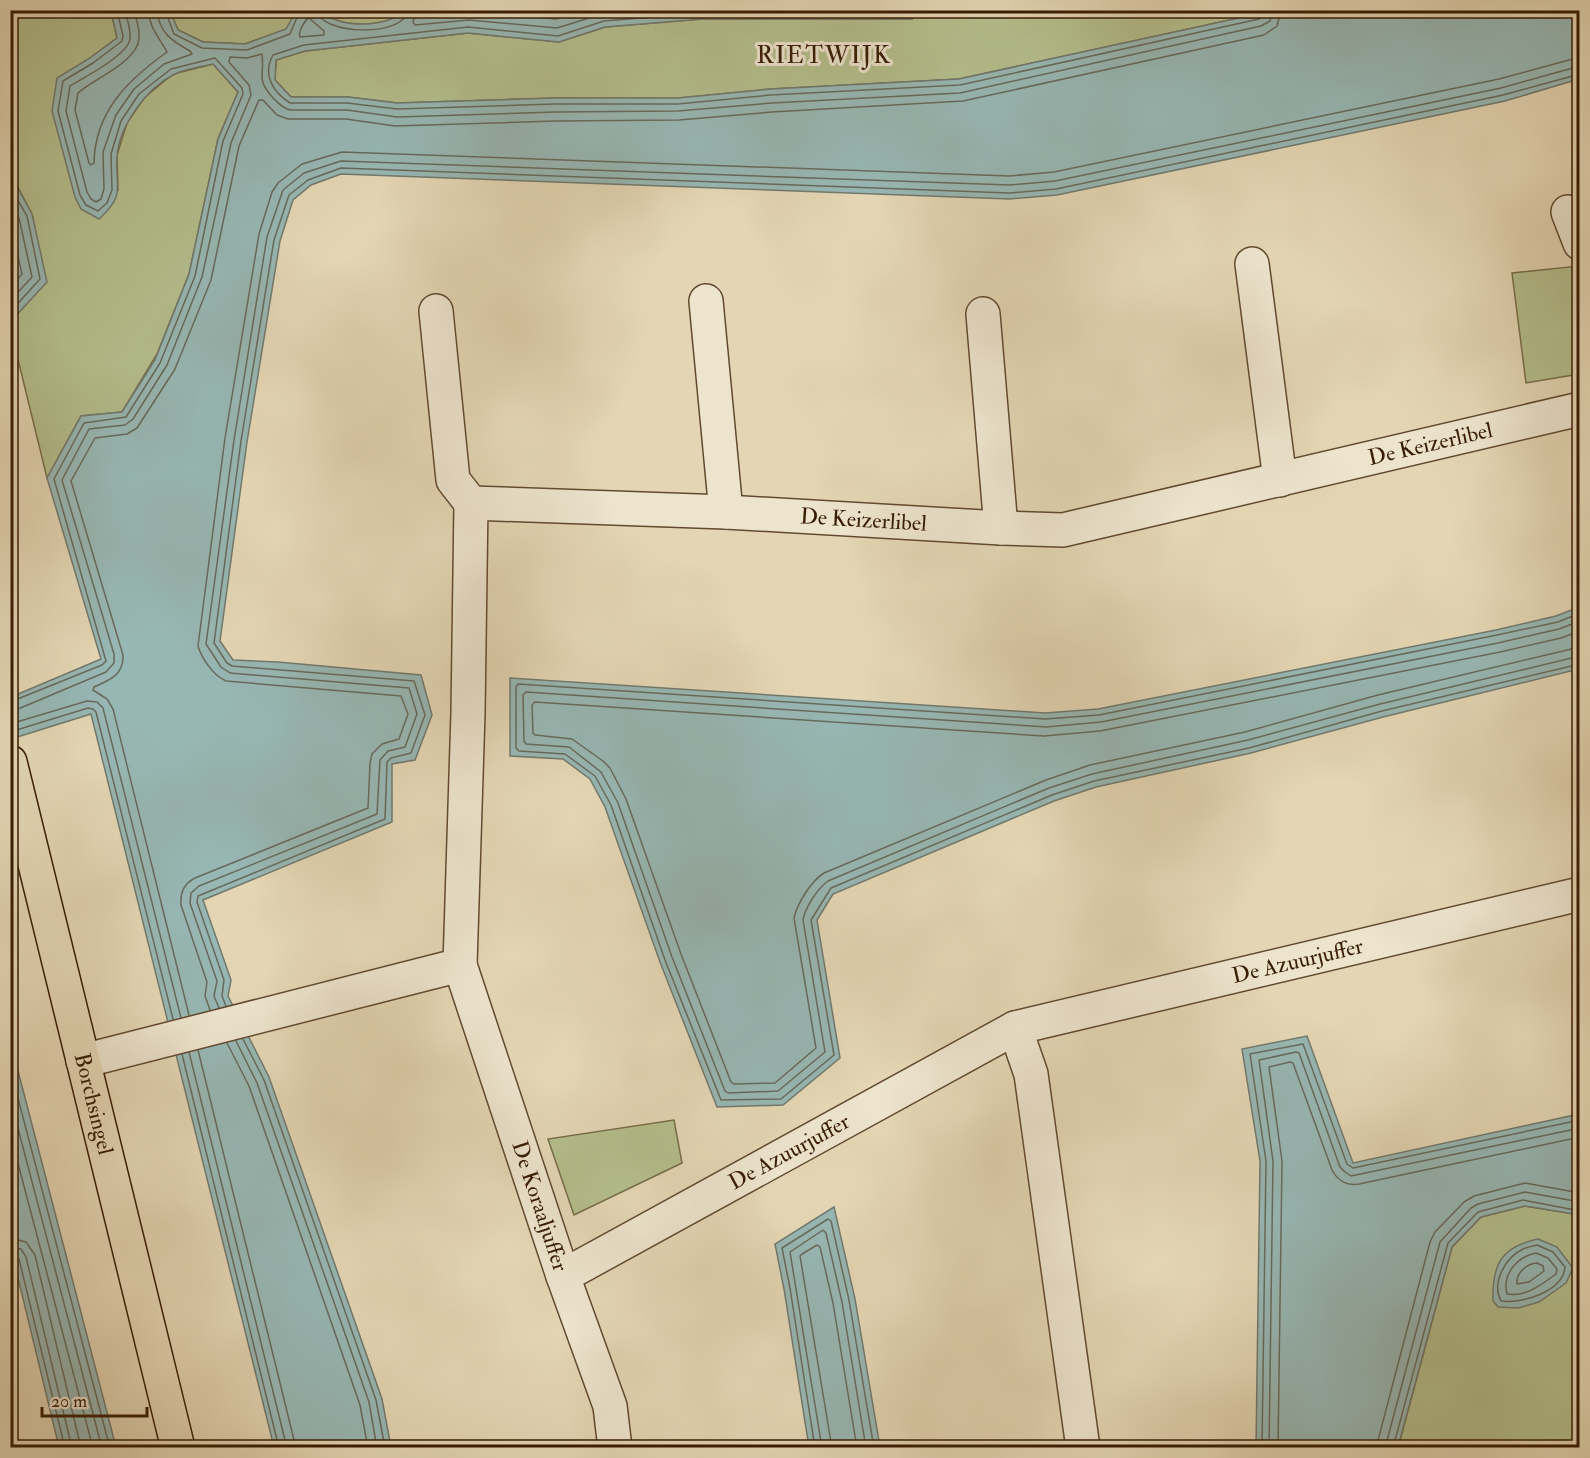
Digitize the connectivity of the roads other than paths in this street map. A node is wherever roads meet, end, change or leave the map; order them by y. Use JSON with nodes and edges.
{"nodes":[{"id":1,"x":1568,"y":212,"type":"dead end"},
{"id":2,"x":1580,"y":243,"type":"edge"},
{"id":3,"x":1252,"y":264,"type":"dead end"},
{"id":4,"x":706,"y":301,"type":"dead end"},
{"id":5,"x":436,"y":311,"type":"dead end"},
{"id":6,"x":983,"y":314,"type":"dead end"},
{"id":7,"x":1580,"y":410,"type":"edge"},
{"id":8,"x":1280,"y":480,"type":"junction"},
{"id":9,"x":471,"y":502,"type":"junction"},
{"id":10,"x":726,"y":512,"type":"junction"},
{"id":11,"x":1001,"y":528,"type":"junction"},
{"id":12,"x":14,"y":777,"type":"edge"},
{"id":13,"x":1580,"y":894,"type":"edge"},
{"id":14,"x":460,"y":965,"type":"junction"},
{"id":15,"x":1015,"y":1028,"type":"junction"},
{"id":16,"x":83,"y":1060,"type":"junction"},
{"id":17,"x":563,"y":1276,"type":"junction"},
{"id":18,"x":178,"y":1448,"type":"edge"},
{"id":19,"x":615,"y":1448,"type":"edge"},
{"id":20,"x":1083,"y":1448,"type":"edge"}],
"edges":[{"from":1,"to":2,"type":"street"},
{"from":3,"to":8,"type":"street"},
{"from":4,"to":10,"type":"street"},
{"from":5,"to":9,"type":"street"},
{"from":6,"to":11,"type":"street"},
{"from":7,"to":8,"type":"street","name":"De Keizerlibel"},
{"from":8,"to":11,"type":"street","name":"De Keizerlibel"},
{"from":9,"to":10,"type":"street","name":"De Keizerlibel"},
{"from":9,"to":14,"type":"street","name":"De Koraaljuffer"},
{"from":10,"to":11,"type":"street","name":"De Keizerlibel"},
{"from":12,"to":16,"type":"main road","name":"Borchsingel"},
{"from":13,"to":15,"type":"street","name":"De Azuurjuffer"},
{"from":14,"to":16,"type":"street"},
{"from":14,"to":17,"type":"street","name":"De Koraaljuffer"},
{"from":15,"to":17,"type":"street","name":"De Azuurjuffer"},
{"from":15,"to":20,"type":"street"},
{"from":16,"to":18,"type":"main road","name":"Borchsingel"},
{"from":17,"to":19,"type":"street","name":"De Koraaljuffer"}]}
